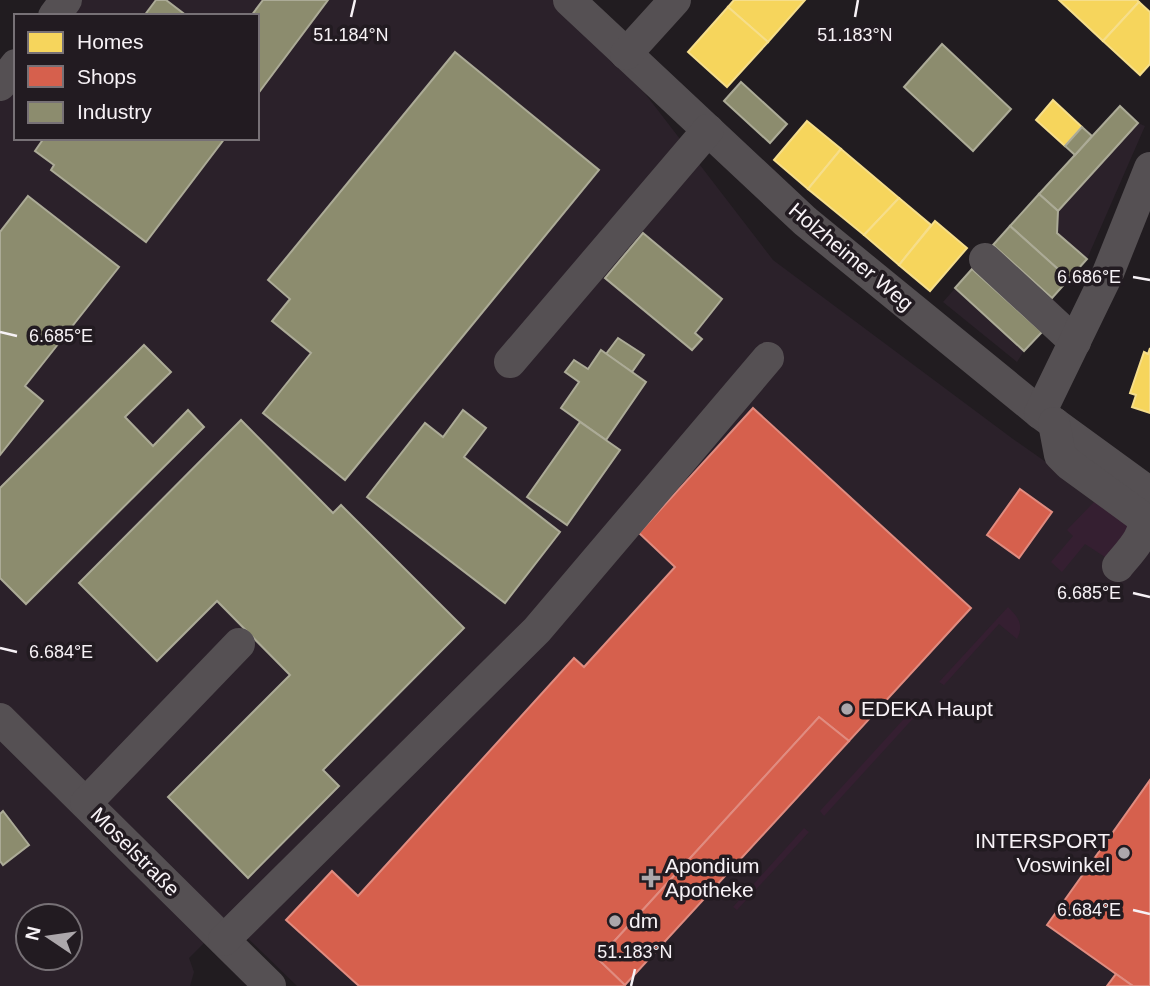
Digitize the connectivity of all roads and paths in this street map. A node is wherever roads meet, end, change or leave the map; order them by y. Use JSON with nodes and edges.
{"nodes":[{"id":1,"x":569,"y":0,"type":"edge"},
{"id":2,"x":675,"y":0,"type":"edge"},
{"id":3,"x":626,"y":54,"type":"junction"},
{"id":4,"x":14,"y":68,"type":"edge"},
{"id":5,"x":0,"y":85,"type":"edge"},
{"id":6,"x":708,"y":130,"type":"junction"},
{"id":7,"x":1150,"y":168,"type":"edge"},
{"id":8,"x":985,"y":260,"type":"dead end"},
{"id":9,"x":1075,"y":342,"type":"junction"},
{"id":10,"x":768,"y":358,"type":"dead end"},
{"id":11,"x":510,"y":362,"type":"dead end"},
{"id":12,"x":1047,"y":418,"type":"junction"},
{"id":13,"x":1150,"y":493,"type":"edge"},
{"id":14,"x":1118,"y":566,"type":"dead end"},
{"id":15,"x":239,"y":644,"type":"dead end"},
{"id":16,"x":0,"y":719,"type":"edge"},
{"id":17,"x":86,"y":803,"type":"junction"},
{"id":18,"x":224,"y":940,"type":"junction"},
{"id":19,"x":265,"y":984,"type":"edge"}],
"edges":[{"from":1,"to":3,"type":"street","name":"Holzheimer Weg"},
{"from":2,"to":3,"type":"street"},
{"from":3,"to":6,"type":"street","name":"Holzheimer Weg"},
{"from":4,"to":5,"type":"street"},
{"from":6,"to":11,"type":"street"},
{"from":6,"to":12,"type":"street","name":"Holzheimer Weg"},
{"from":7,"to":9,"type":"street"},
{"from":8,"to":9,"type":"street"},
{"from":9,"to":12,"type":"street"},
{"from":10,"to":18,"type":"street"},
{"from":12,"to":13,"type":"street","name":"Holzheimer Weg"},
{"from":12,"to":14,"type":"street"},
{"from":15,"to":17,"type":"street"},
{"from":16,"to":17,"type":"street","name":"Moselstraße"},
{"from":17,"to":18,"type":"street","name":"Moselstraße"},
{"from":18,"to":19,"type":"street","name":"Moselstraße"}]}
